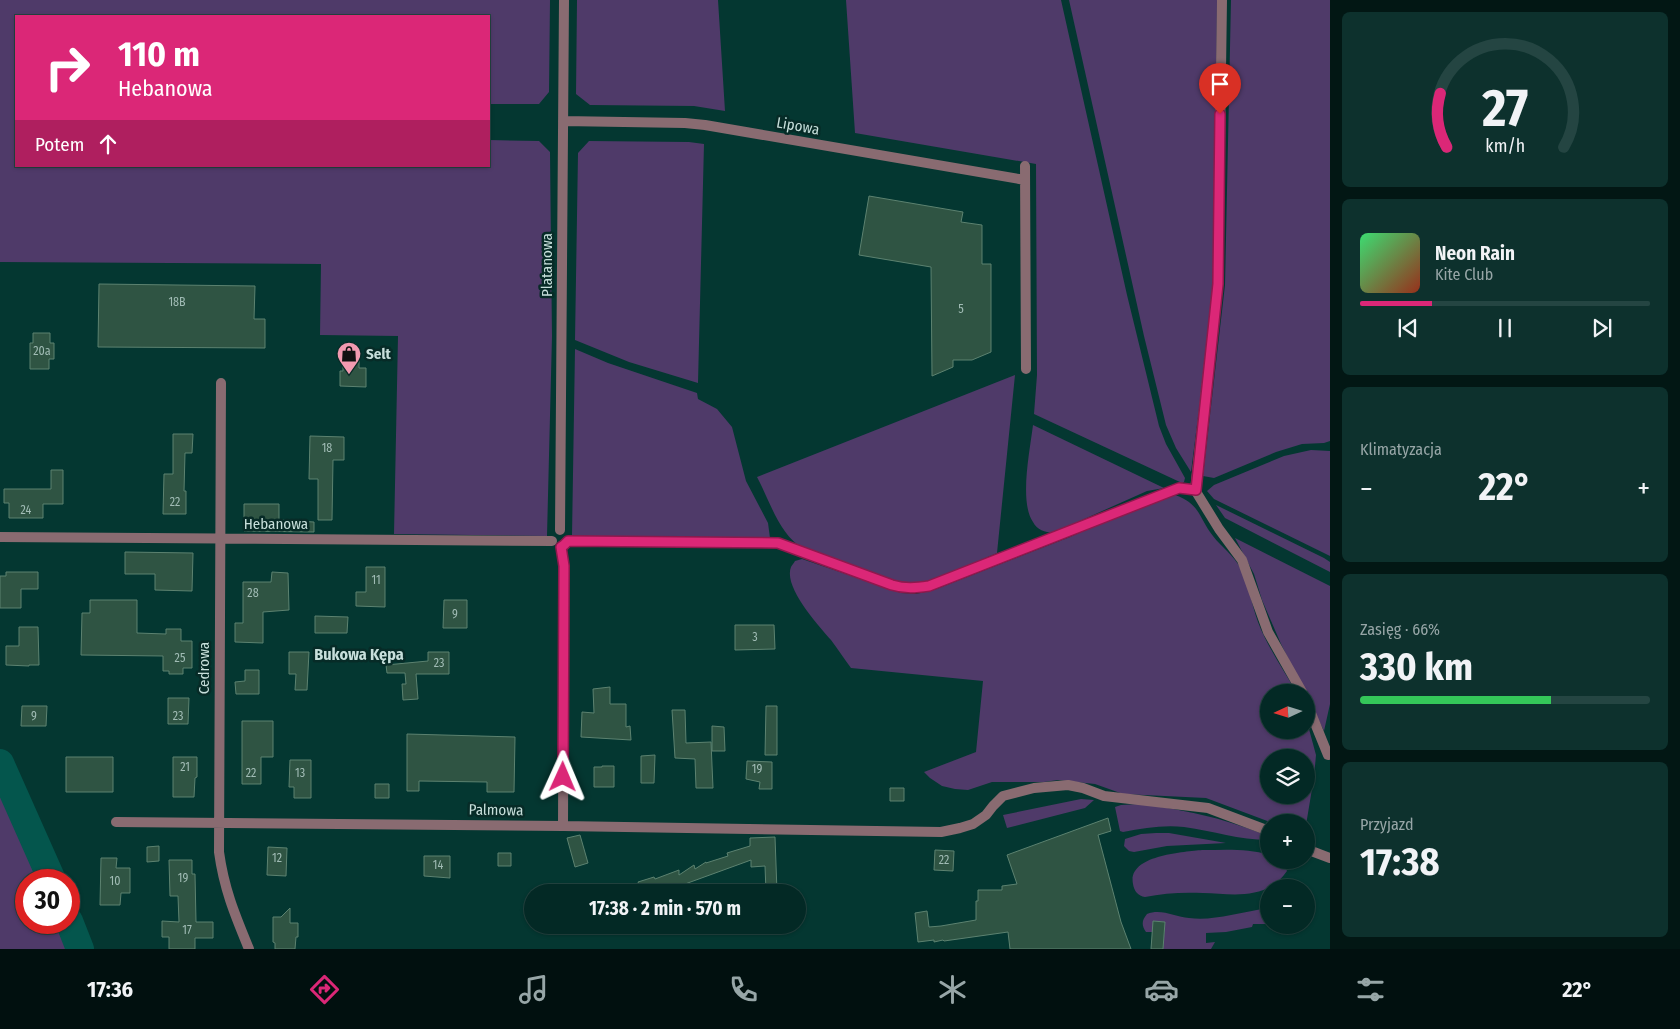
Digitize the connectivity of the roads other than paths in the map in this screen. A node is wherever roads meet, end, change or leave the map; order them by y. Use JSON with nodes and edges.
{"nodes":[{"id":1,"x":564,"y":0,"type":"edge"},
{"id":2,"x":1222,"y":0,"type":"edge"},
{"id":3,"x":563,"y":121,"type":"junction"},
{"id":4,"x":1025,"y":166,"type":"dead end"},
{"id":5,"x":1025,"y":180,"type":"junction"},
{"id":6,"x":1026,"y":369,"type":"dead end"},
{"id":7,"x":221,"y":383,"type":"dead end"},
{"id":8,"x":1196,"y":490,"type":"junction"},
{"id":9,"x":0,"y":537,"type":"edge"},
{"id":10,"x":219,"y":538,"type":"junction"},
{"id":11,"x":560,"y":543,"type":"junction"},
{"id":12,"x":1297,"y":684,"type":"edge"},
{"id":13,"x":1315,"y":723,"type":"edge"},
{"id":14,"x":1328,"y":755,"type":"dead end"},
{"id":15,"x":116,"y":822,"type":"dead end"},
{"id":16,"x":219,"y":822,"type":"junction"},
{"id":17,"x":562,"y":826,"type":"junction"},
{"id":18,"x":1260,"y":828,"type":"edge"},
{"id":19,"x":1315,"y":852,"type":"edge"},
{"id":20,"x":1330,"y":858,"type":"edge"},
{"id":21,"x":250,"y":949,"type":"edge"}],
"edges":[{"from":1,"to":3,"type":"street","name":"Platanowa"},
{"from":2,"to":8,"type":"street"},
{"from":3,"to":5,"type":"street","name":"Lipowa"},
{"from":3,"to":11,"type":"street","name":"Platanowa"},
{"from":4,"to":5,"type":"street"},
{"from":5,"to":6,"type":"street"},
{"from":7,"to":10,"type":"street","name":"Cedrowa"},
{"from":8,"to":11,"type":"street","name":"Hebanowa"},
{"from":8,"to":12,"type":"street"},
{"from":9,"to":10,"type":"street","name":"Hebanowa"},
{"from":10,"to":11,"type":"street","name":"Hebanowa"},
{"from":10,"to":16,"type":"street","name":"Cedrowa"},
{"from":11,"to":17,"type":"street"},
{"from":13,"to":14,"type":"street"},
{"from":15,"to":16,"type":"street","name":"Palmowa"},
{"from":16,"to":17,"type":"street","name":"Palmowa"},
{"from":16,"to":21,"type":"street","name":"Cedrowa"},
{"from":17,"to":18,"type":"street","name":"Palmowa"},
{"from":19,"to":20,"type":"street"}]}
